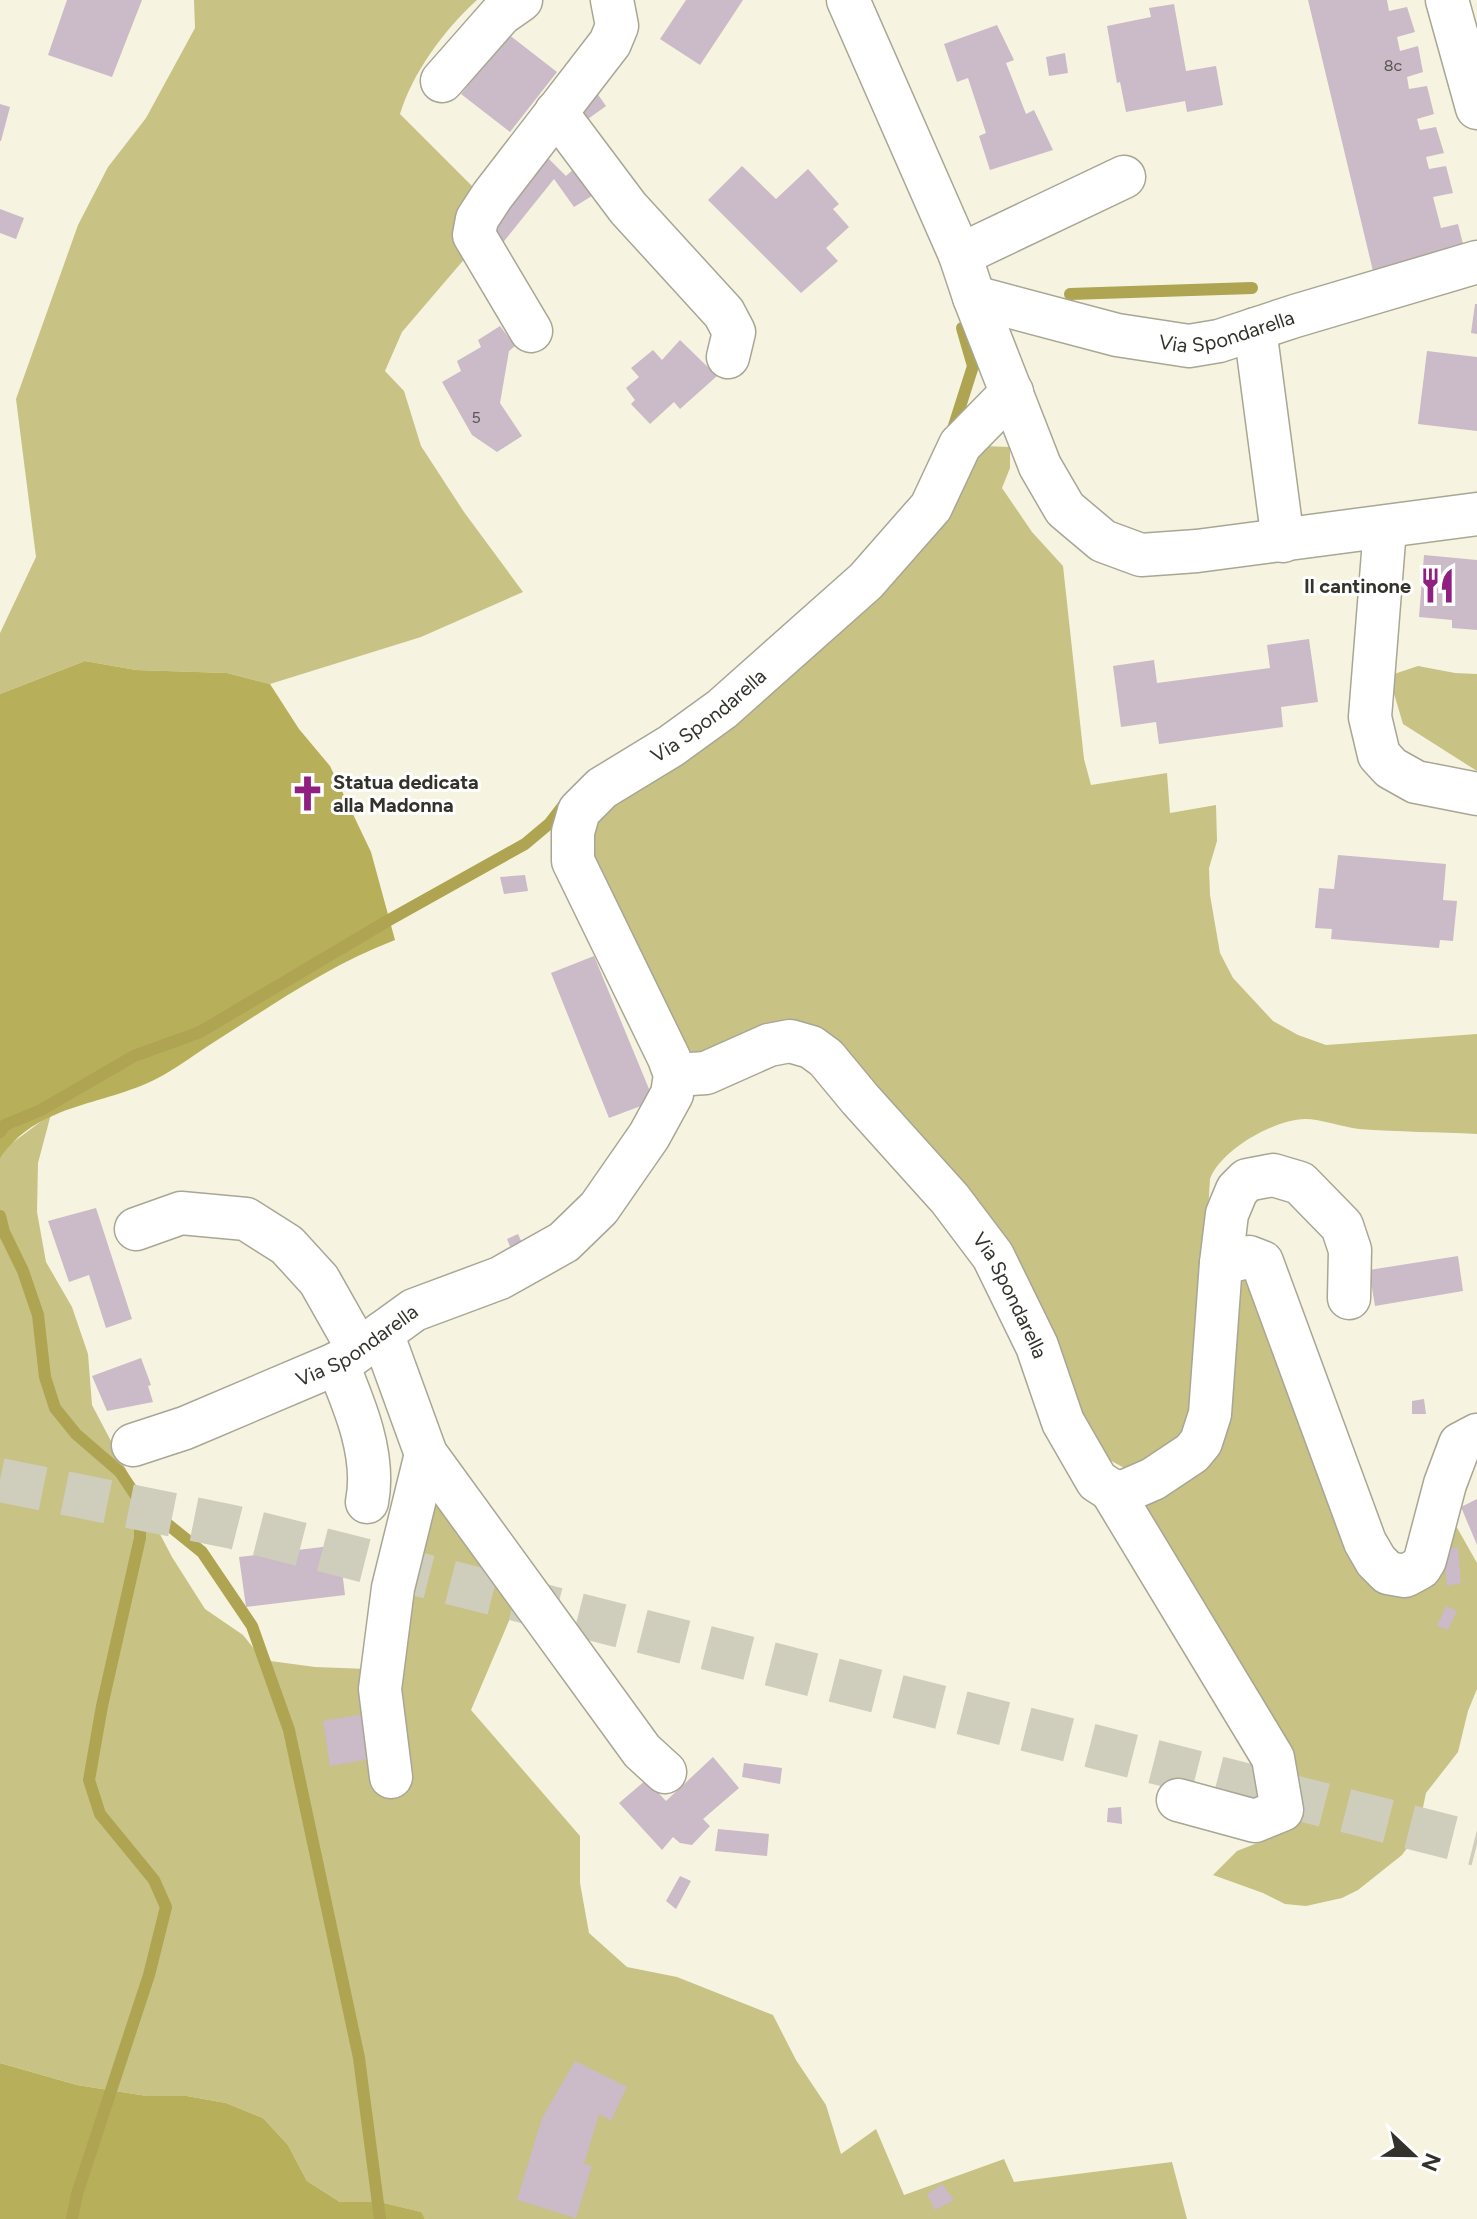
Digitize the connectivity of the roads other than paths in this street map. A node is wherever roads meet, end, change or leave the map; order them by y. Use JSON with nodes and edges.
{"nodes":[{"id":1,"x":521,"y":0,"type":"edge"},
{"id":2,"x":612,"y":0,"type":"edge"},
{"id":3,"x":848,"y":0,"type":"edge"},
{"id":4,"x":1447,"y":0,"type":"edge"},
{"id":5,"x":442,"y":81,"type":"dead end"},
{"id":6,"x":1477,"y":108,"type":"edge"},
{"id":7,"x":556,"y":112,"type":"junction"},
{"id":8,"x":1124,"y":177,"type":"dead end"},
{"id":9,"x":960,"y":255,"type":"junction"},
{"id":10,"x":1477,"y":262,"type":"edge"},
{"id":11,"x":974,"y":297,"type":"junction"},
{"id":12,"x":1255,"y":329,"type":"junction"},
{"id":13,"x":531,"y":331,"type":"dead end"},
{"id":14,"x":728,"y":357,"type":"dead end"},
{"id":15,"x":1012,"y":392,"type":"junction"},
{"id":16,"x":1477,"y":514,"type":"edge"},
{"id":17,"x":1385,"y":528,"type":"junction"},
{"id":18,"x":1283,"y":541,"type":"junction"},
{"id":19,"x":1477,"y":794,"type":"edge"},
{"id":20,"x":675,"y":1075,"type":"junction"},
{"id":21,"x":136,"y":1229,"type":"dead end"},
{"id":22,"x":1221,"y":1263,"type":"junction"},
{"id":23,"x":1349,"y":1298,"type":"dead end"},
{"id":24,"x":359,"y":1349,"type":"junction"},
{"id":25,"x":1477,"y":1435,"type":"edge"},
{"id":26,"x":133,"y":1445,"type":"dead end"},
{"id":27,"x":426,"y":1454,"type":"junction"},
{"id":28,"x":1111,"y":1490,"type":"junction"},
{"id":29,"x":367,"y":1502,"type":"dead end"},
{"id":30,"x":665,"y":1772,"type":"dead end"},
{"id":31,"x":391,"y":1777,"type":"dead end"},
{"id":32,"x":1178,"y":1800,"type":"dead end"}],
"edges":[{"from":1,"to":5,"type":"street"},
{"from":2,"to":7,"type":"street"},
{"from":3,"to":9,"type":"street"},
{"from":4,"to":6,"type":"street"},
{"from":7,"to":13,"type":"street"},
{"from":7,"to":14,"type":"street"},
{"from":8,"to":9,"type":"street"},
{"from":9,"to":11,"type":"street"},
{"from":10,"to":12,"type":"street","name":"Via Spondarella"},
{"from":11,"to":12,"type":"street","name":"Via Spondarella"},
{"from":11,"to":15,"type":"street"},
{"from":12,"to":18,"type":"street"},
{"from":15,"to":18,"type":"street"},
{"from":15,"to":20,"type":"street","name":"Via Spondarella"},
{"from":16,"to":17,"type":"street"},
{"from":17,"to":18,"type":"street"},
{"from":17,"to":19,"type":"street"},
{"from":20,"to":24,"type":"street","name":"Via Spondarella"},
{"from":20,"to":28,"type":"street","name":"Via Spondarella"},
{"from":21,"to":24,"type":"street"},
{"from":22,"to":23,"type":"street"},
{"from":22,"to":25,"type":"street"},
{"from":22,"to":28,"type":"street"},
{"from":24,"to":26,"type":"street","name":"Via Spondarella"},
{"from":24,"to":27,"type":"street"},
{"from":24,"to":29,"type":"street"},
{"from":27,"to":30,"type":"street"},
{"from":27,"to":31,"type":"street"},
{"from":28,"to":32,"type":"street","name":"Via Spondarella"}]}
